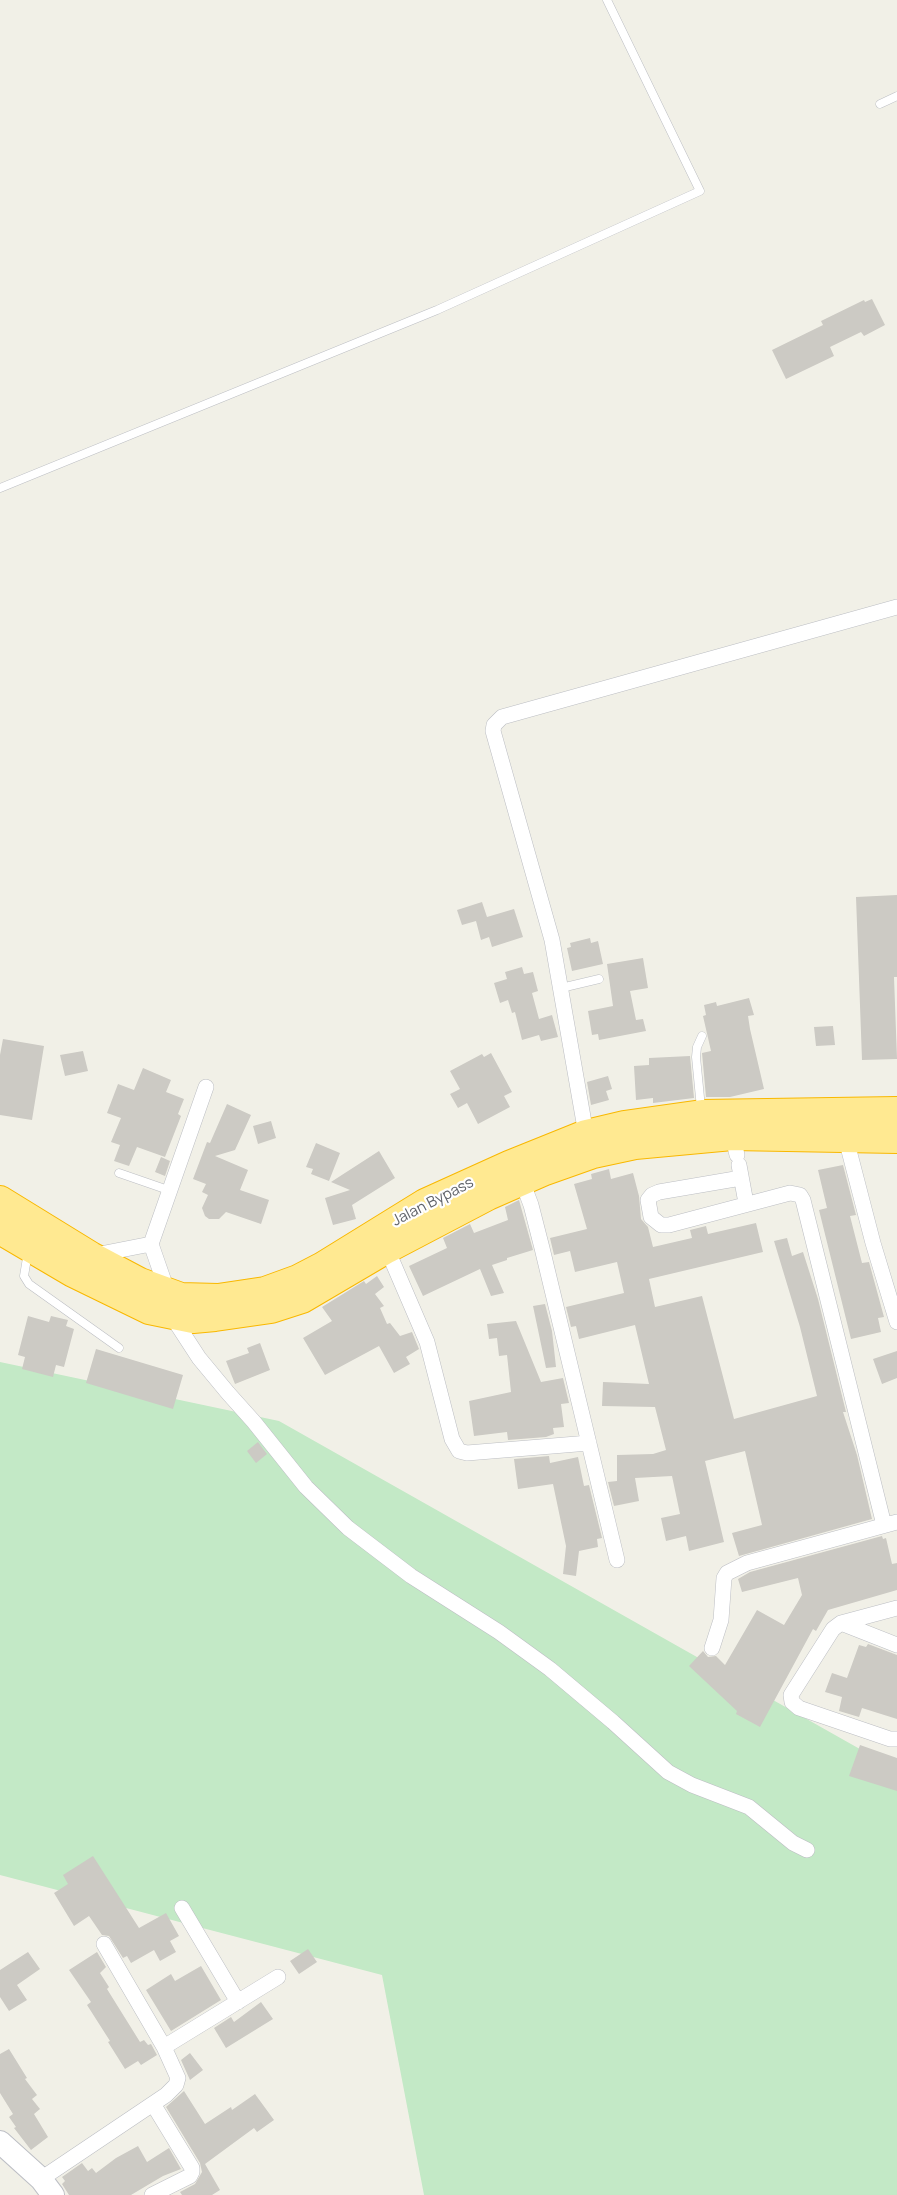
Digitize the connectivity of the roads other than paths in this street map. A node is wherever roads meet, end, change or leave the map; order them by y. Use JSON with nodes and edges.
{"nodes":[{"id":1,"x":607,"y":0,"type":"edge"},
{"id":2,"x":897,"y":96,"type":"edge"},
{"id":3,"x":880,"y":104,"type":"dead end"},
{"id":4,"x":0,"y":488,"type":"edge"},
{"id":5,"x":897,"y":607,"type":"edge"},
{"id":6,"x":599,"y":979,"type":"dead end"},
{"id":7,"x":561,"y":988,"type":"junction"},
{"id":8,"x":702,"y":1036,"type":"dead end"},
{"id":9,"x":206,"y":1087,"type":"dead end"},
{"id":10,"x":897,"y":1110,"type":"edge"},
{"id":11,"x":585,"y":1134,"type":"junction"},
{"id":12,"x":897,"y":1138,"type":"edge"},
{"id":13,"x":846,"y":1139,"type":"junction"},
{"id":14,"x":730,"y":1143,"type":"junction"},
{"id":15,"x":119,"y":1173,"type":"dead end"},
{"id":16,"x":522,"y":1181,"type":"junction"},
{"id":17,"x":171,"y":1191,"type":"junction"},
{"id":18,"x":0,"y":1200,"type":"edge"},
{"id":19,"x":746,"y":1203,"type":"junction"},
{"id":20,"x":0,"y":1230,"type":"edge"},
{"id":21,"x":151,"y":1244,"type":"junction"},
{"id":22,"x":29,"y":1247,"type":"junction"},
{"id":23,"x":387,"y":1249,"type":"junction"},
{"id":24,"x":92,"y":1256,"type":"junction"},
{"id":25,"x":169,"y":1304,"type":"junction"},
{"id":26,"x":897,"y":1322,"type":"edge"},
{"id":27,"x":119,"y":1348,"type":"dead end"},
{"id":28,"x":589,"y":1443,"type":"junction"},
{"id":29,"x":891,"y":1524,"type":"edge"},
{"id":30,"x":617,"y":1560,"type":"dead end"},
{"id":31,"x":897,"y":1608,"type":"edge"},
{"id":32,"x":841,"y":1623,"type":"junction"},
{"id":33,"x":897,"y":1645,"type":"edge"},
{"id":34,"x":712,"y":1648,"type":"dead end"},
{"id":35,"x":897,"y":1739,"type":"edge"},
{"id":36,"x":807,"y":1850,"type":"dead end"},
{"id":37,"x":182,"y":1908,"type":"dead end"},
{"id":38,"x":104,"y":1944,"type":"dead end"},
{"id":39,"x":278,"y":1977,"type":"dead end"},
{"id":40,"x":238,"y":2002,"type":"junction"},
{"id":41,"x":164,"y":2047,"type":"junction"},
{"id":42,"x":153,"y":2104,"type":"junction"},
{"id":43,"x":0,"y":2142,"type":"edge"},
{"id":44,"x":47,"y":2187,"type":"edge"},
{"id":45,"x":152,"y":2195,"type":"edge"}],
"edges":[{"from":1,"to":4,"type":"lane"},
{"from":2,"to":3,"type":"lane"},
{"from":5,"to":7,"type":"street"},
{"from":6,"to":7,"type":"lane"},
{"from":7,"to":11,"type":"street"},
{"from":8,"to":14,"type":"lane"},
{"from":9,"to":17,"type":"street"},
{"from":10,"to":14,"type":"highway","name":"Jalan Bypass"},
{"from":11,"to":14,"type":"highway","name":"Jalan Bypass"},
{"from":11,"to":25,"type":"highway","name":"Jalan Bypass"},
{"from":12,"to":13,"type":"highway","name":"Jalan Bypass"},
{"from":13,"to":14,"type":"highway","name":"Jalan Bypass"},
{"from":13,"to":26,"type":"street"},
{"from":14,"to":16,"type":"highway","name":"Jalan Bypass"},
{"from":14,"to":19,"type":"street"},
{"from":14,"to":19,"type":"street"},
{"from":15,"to":17,"type":"lane"},
{"from":16,"to":23,"type":"highway","name":"Jalan Bypass"},
{"from":16,"to":28,"type":"street"},
{"from":17,"to":21,"type":"street"},
{"from":18,"to":24,"type":"highway","name":"Jalan Bypass"},
{"from":19,"to":29,"type":"street"},
{"from":20,"to":22,"type":"highway","name":"Jalan Bypass"},
{"from":21,"to":24,"type":"street"},
{"from":21,"to":25,"type":"street"},
{"from":22,"to":25,"type":"highway","name":"Jalan Bypass"},
{"from":22,"to":27,"type":"lane"},
{"from":23,"to":25,"type":"highway","name":"Jalan Bypass"},
{"from":23,"to":28,"type":"street"},
{"from":24,"to":25,"type":"highway","name":"Jalan Bypass"},
{"from":25,"to":36,"type":"street"},
{"from":28,"to":30,"type":"street"},
{"from":29,"to":34,"type":"street"},
{"from":31,"to":32,"type":"street"},
{"from":32,"to":33,"type":"street"},
{"from":32,"to":35,"type":"street"},
{"from":37,"to":40,"type":"street"},
{"from":38,"to":41,"type":"street"},
{"from":39,"to":40,"type":"street"},
{"from":40,"to":41,"type":"street"},
{"from":41,"to":42,"type":"street"},
{"from":42,"to":44,"type":"street"},
{"from":42,"to":45,"type":"street"},
{"from":43,"to":44,"type":"street"}]}
